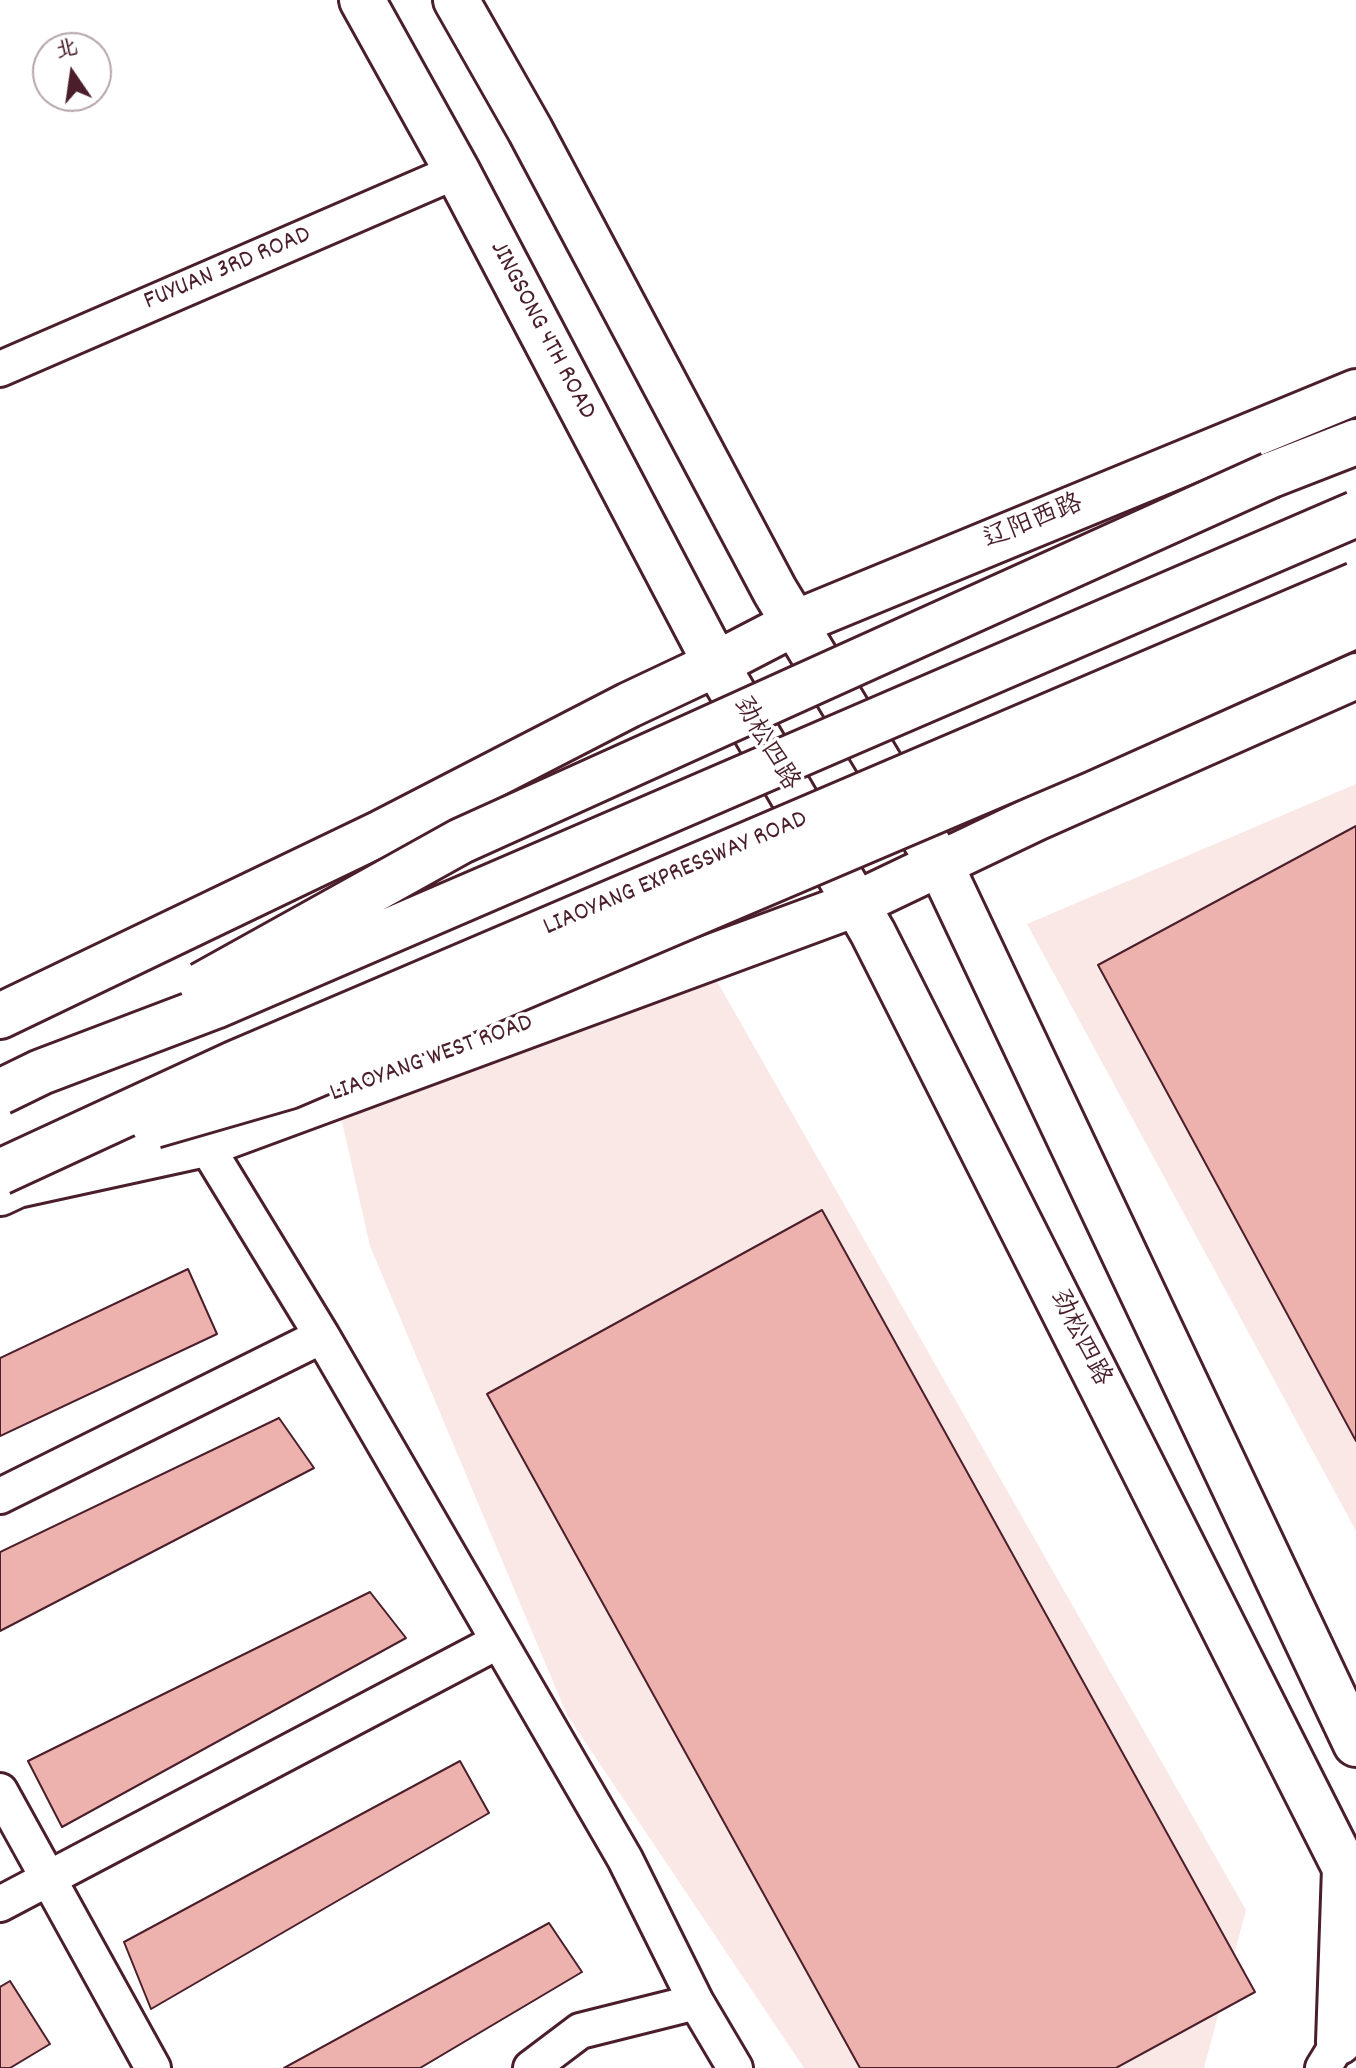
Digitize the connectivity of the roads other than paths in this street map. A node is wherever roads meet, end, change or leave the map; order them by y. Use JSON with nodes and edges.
{"nodes":[{"id":1,"x":362,"y":0,"type":"edge"},
{"id":2,"x":456,"y":0,"type":"edge"},
{"id":3,"x":457,"y":171,"type":"junction"},
{"id":4,"x":0,"y":369,"type":"edge"},
{"id":5,"x":1356,"y":392,"type":"edge"},
{"id":6,"x":1356,"y":442,"type":"edge"},
{"id":7,"x":1356,"y":514,"type":"edge"},
{"id":8,"x":1356,"y":585,"type":"edge"},
{"id":9,"x":795,"y":623,"type":"junction"},
{"id":10,"x":1356,"y":625,"type":"edge"},
{"id":11,"x":716,"y":664,"type":"junction"},
{"id":12,"x":1356,"y":676,"type":"edge"},
{"id":13,"x":940,"y":864,"type":"junction"},
{"id":14,"x":858,"y":903,"type":"junction"},
{"id":15,"x":0,"y":1016,"type":"edge"},
{"id":16,"x":41,"y":1072,"type":"junction"},
{"id":17,"x":0,"y":1092,"type":"edge"},
{"id":18,"x":205,"y":1144,"type":"junction"},
{"id":19,"x":7,"y":1176,"type":"edge"},
{"id":20,"x":322,"y":1336,"type":"junction"},
{"id":21,"x":0,"y":1496,"type":"edge"},
{"id":22,"x":497,"y":1642,"type":"junction"},
{"id":23,"x":1356,"y":1744,"type":"edge"},
{"id":24,"x":0,"y":1791,"type":"edge"},
{"id":25,"x":47,"y":1880,"type":"junction"},
{"id":26,"x":0,"y":1904,"type":"edge"},
{"id":27,"x":1356,"y":1986,"type":"edge"},
{"id":28,"x":696,"y":2002,"type":"junction"},
{"id":29,"x":1331,"y":2055,"type":"edge"},
{"id":30,"x":153,"y":2068,"type":"edge"},
{"id":31,"x":531,"y":2068,"type":"edge"},
{"id":32,"x":735,"y":2068,"type":"edge"}],
"edges":[{"from":1,"to":3,"type":"main road","name":"JINGSONG 4TH ROAD"},
{"from":2,"to":9,"type":"main road"},
{"from":3,"to":4,"type":"street","name":"FUYUAN 3RD ROAD"},
{"from":3,"to":11,"type":"main road","name":"JINGSONG 4TH ROAD"},
{"from":5,"to":9,"type":"main road","name":"辽阳西路"},
{"from":6,"to":16,"type":"main road","bridge":true},
{"from":7,"to":16,"type":"main road","bridge":true},
{"from":8,"to":19,"type":"main road","name":"LIAOYANG EXPRESSWAY ROAD","bridge":true},
{"from":9,"to":11,"type":"main road","name":"辽阳西路"},
{"from":9,"to":13,"type":"main road"},
{"from":10,"to":19,"type":"main road","bridge":true},
{"from":11,"to":14,"type":"main road","name":"劲松四路"},
{"from":11,"to":15,"type":"main road"},
{"from":12,"to":13,"type":"main road"},
{"from":13,"to":14,"type":"main road"},
{"from":13,"to":23,"type":"main road"},
{"from":14,"to":18,"type":"main road","name":"LIAOYANG WEST ROAD"},
{"from":14,"to":29,"type":"main road","name":"劲松四路"},
{"from":16,"to":17,"type":"main road","bridge":true},
{"from":18,"to":19,"type":"main road","name":"LIAOYANG WEST ROAD"},
{"from":18,"to":20,"type":"street"},
{"from":20,"to":21,"type":"street"},
{"from":20,"to":22,"type":"street"},
{"from":22,"to":25,"type":"street"},
{"from":22,"to":28,"type":"street"},
{"from":24,"to":25,"type":"street"},
{"from":25,"to":26,"type":"street"},
{"from":25,"to":30,"type":"street"},
{"from":27,"to":29,"type":"main road","name":"劲松四路"},
{"from":28,"to":31,"type":"street"},
{"from":28,"to":32,"type":"street"}]}
